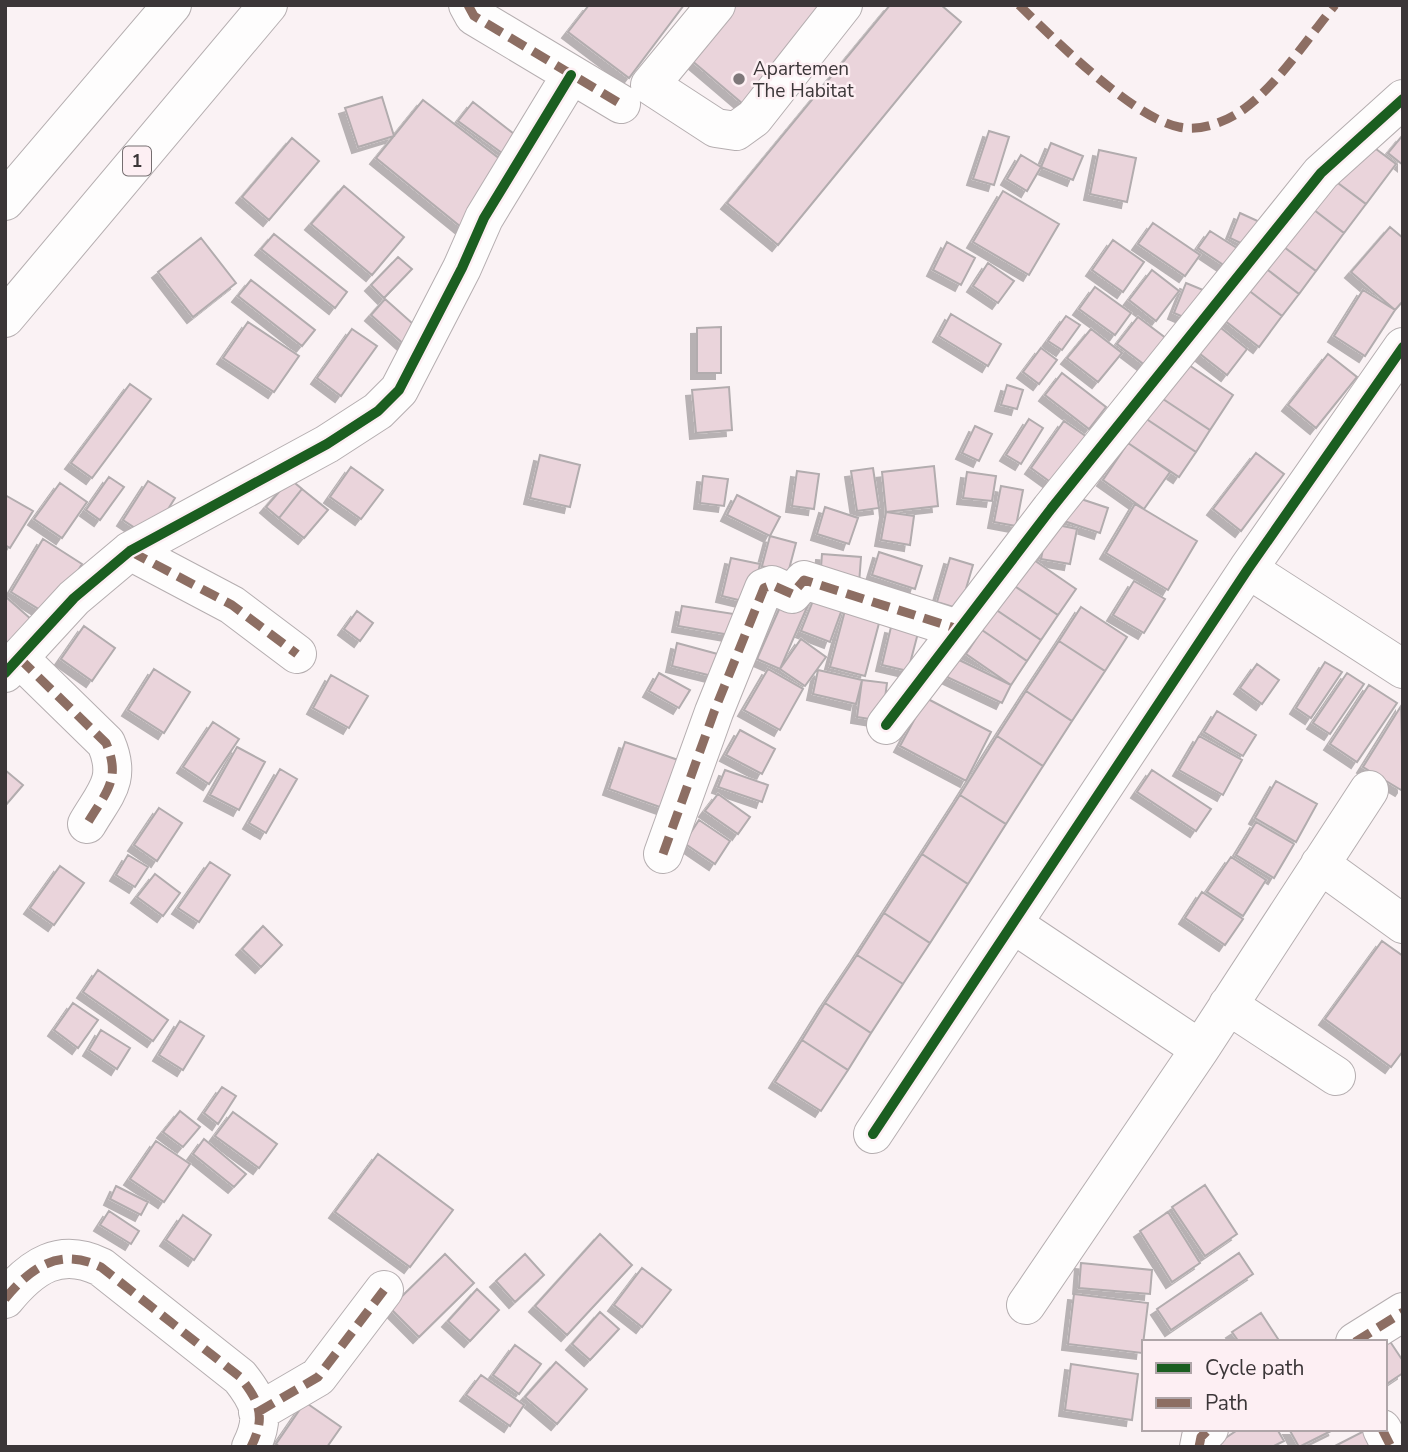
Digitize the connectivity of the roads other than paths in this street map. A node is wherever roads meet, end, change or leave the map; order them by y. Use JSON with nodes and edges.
{"nodes":[{"id":1,"x":172,"y":5,"type":"edge"},
{"id":2,"x":268,"y":5,"type":"edge"},
{"id":3,"x":468,"y":5,"type":"edge"},
{"id":4,"x":716,"y":5,"type":"edge"},
{"id":5,"x":843,"y":5,"type":"edge"},
{"id":6,"x":571,"y":75,"type":"junction"},
{"id":7,"x":1403,"y":99,"type":"edge"},
{"id":8,"x":621,"y":104,"type":"dead end"},
{"id":9,"x":5,"y":201,"type":"edge"},
{"id":10,"x":5,"y":318,"type":"edge"},
{"id":11,"x":1403,"y":347,"type":"edge"},
{"id":12,"x":130,"y":551,"type":"junction"},
{"id":13,"x":1248,"y":569,"type":"junction"},
{"id":14,"x":958,"y":629,"type":"junction"},
{"id":15,"x":297,"y":654,"type":"dead end"},
{"id":16,"x":12,"y":665,"type":"edge"},
{"id":17,"x":1403,"y":669,"type":"edge"},
{"id":18,"x":886,"y":725,"type":"dead end"},
{"id":19,"x":1369,"y":790,"type":"dead end"},
{"id":20,"x":87,"y":824,"type":"dead end"},
{"id":21,"x":663,"y":854,"type":"dead end"},
{"id":22,"x":1320,"y":864,"type":"junction"},
{"id":23,"x":1013,"y":924,"type":"junction"},
{"id":24,"x":1403,"y":924,"type":"edge"},
{"id":25,"x":1228,"y":1005,"type":"junction"},
{"id":26,"x":1200,"y":1049,"type":"junction"},
{"id":27,"x":1336,"y":1076,"type":"dead end"},
{"id":28,"x":873,"y":1134,"type":"dead end"},
{"id":29,"x":384,"y":1290,"type":"dead end"},
{"id":30,"x":5,"y":1299,"type":"edge"},
{"id":31,"x":1026,"y":1305,"type":"dead end"},
{"id":32,"x":1403,"y":1312,"type":"edge"},
{"id":33,"x":1358,"y":1340,"type":"edge"},
{"id":34,"x":254,"y":1429,"type":"edge"},
{"id":35,"x":1207,"y":1431,"type":"edge"},
{"id":36,"x":1383,"y":1431,"type":"edge"},
{"id":37,"x":1199,"y":1447,"type":"edge"},
{"id":38,"x":1391,"y":1447,"type":"edge"}],
"edges":[{"from":1,"to":9,"type":"main road"},
{"from":2,"to":10,"type":"main road","number":"1"},
{"from":3,"to":6,"type":"main road"},
{"from":4,"to":5,"type":"main road"},
{"from":6,"to":8,"type":"main road"},
{"from":6,"to":12,"type":"main road"},
{"from":7,"to":14,"type":"main road"},
{"from":11,"to":13,"type":"main road"},
{"from":12,"to":15,"type":"main road"},
{"from":12,"to":16,"type":"main road"},
{"from":13,"to":17,"type":"main road"},
{"from":13,"to":23,"type":"main road"},
{"from":14,"to":18,"type":"main road"},
{"from":14,"to":21,"type":"main road"},
{"from":16,"to":20,"type":"main road"},
{"from":19,"to":22,"type":"main road"},
{"from":22,"to":24,"type":"main road"},
{"from":22,"to":25,"type":"main road"},
{"from":23,"to":26,"type":"main road"},
{"from":23,"to":28,"type":"main road"},
{"from":25,"to":26,"type":"main road"},
{"from":25,"to":27,"type":"main road"},
{"from":26,"to":31,"type":"main road"},
{"from":29,"to":34,"type":"main road"},
{"from":30,"to":34,"type":"main road"},
{"from":32,"to":33,"type":"main road"},
{"from":35,"to":37,"type":"main road"},
{"from":36,"to":38,"type":"main road"}]}
